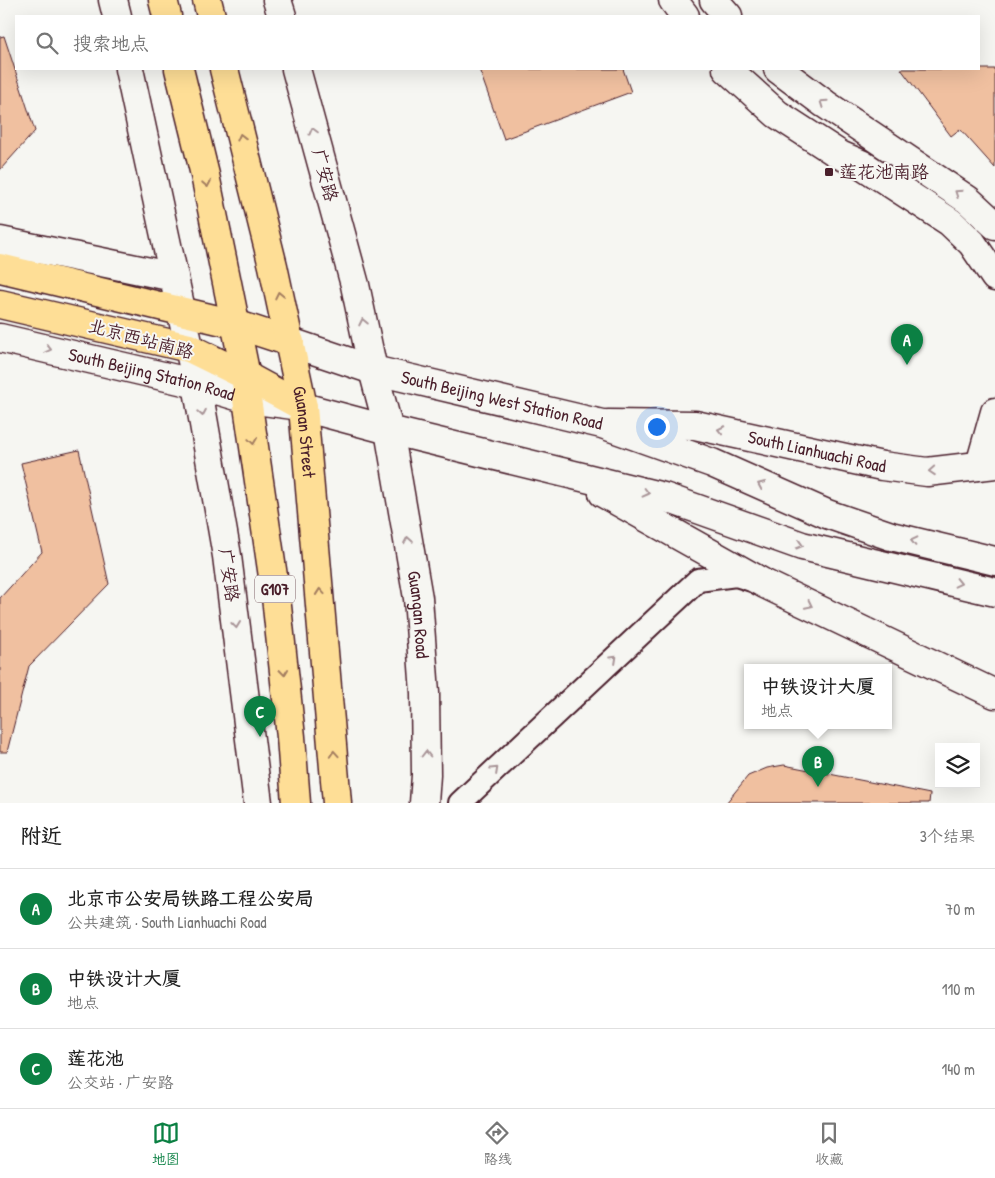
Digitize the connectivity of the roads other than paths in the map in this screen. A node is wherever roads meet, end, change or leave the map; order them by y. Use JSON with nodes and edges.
{"nodes":[{"id":1,"x":113,"y":0,"type":"edge"},
{"id":2,"x":163,"y":0,"type":"edge"},
{"id":3,"x":207,"y":0,"type":"edge"},
{"id":4,"x":278,"y":0,"type":"edge"},
{"id":5,"x":673,"y":0,"type":"edge"},
{"id":6,"x":714,"y":0,"type":"edge"},
{"id":7,"x":117,"y":15,"type":"edge"},
{"id":8,"x":167,"y":15,"type":"edge"},
{"id":9,"x":211,"y":15,"type":"edge"},
{"id":10,"x":282,"y":15,"type":"edge"},
{"id":11,"x":684,"y":15,"type":"edge"},
{"id":12,"x":727,"y":15,"type":"edge"},
{"id":13,"x":129,"y":70,"type":"edge"},
{"id":14,"x":180,"y":70,"type":"edge"},
{"id":15,"x":224,"y":70,"type":"edge"},
{"id":16,"x":296,"y":70,"type":"edge"},
{"id":17,"x":728,"y":70,"type":"edge"},
{"id":18,"x":779,"y":70,"type":"edge"},
{"id":19,"x":995,"y":225,"type":"edge"},
{"id":20,"x":0,"y":241,"type":"edge"},
{"id":21,"x":0,"y":268,"type":"edge"},
{"id":22,"x":174,"y":277,"type":"junction"},
{"id":23,"x":995,"y":277,"type":"edge"},
{"id":24,"x":0,"y":304,"type":"edge"},
{"id":25,"x":182,"y":311,"type":"junction"},
{"id":26,"x":236,"y":324,"type":"junction"},
{"id":27,"x":0,"y":338,"type":"edge"},
{"id":28,"x":290,"y":342,"type":"junction"},
{"id":29,"x":189,"y":348,"type":"junction"},
{"id":30,"x":373,"y":370,"type":"junction"},
{"id":31,"x":197,"y":384,"type":"junction"},
{"id":32,"x":247,"y":388,"type":"junction"},
{"id":33,"x":303,"y":407,"type":"junction"},
{"id":34,"x":995,"y":412,"type":"edge"},
{"id":35,"x":602,"y":424,"type":"junction"},
{"id":36,"x":389,"y":430,"type":"junction"},
{"id":37,"x":987,"y":464,"type":"edge"},
{"id":38,"x":565,"y":472,"type":"junction"},
{"id":39,"x":995,"y":561,"type":"edge"},
{"id":40,"x":765,"y":584,"type":"junction"},
{"id":41,"x":995,"y":592,"type":"edge"},
{"id":42,"x":995,"y":694,"type":"edge"},
{"id":43,"x":258,"y":803,"type":"edge"},
{"id":44,"x":296,"y":803,"type":"edge"},
{"id":45,"x":337,"y":803,"type":"edge"},
{"id":46,"x":424,"y":803,"type":"edge"},
{"id":47,"x":460,"y":803,"type":"edge"}],
"edges":[{"from":1,"to":7,"type":"street"},
{"from":2,"to":8,"type":"main road"},
{"from":3,"to":9,"type":"main road"},
{"from":4,"to":10,"type":"street"},
{"from":5,"to":11,"type":"street"},
{"from":6,"to":12,"type":"street"},
{"from":13,"to":22,"type":"street"},
{"from":14,"to":26,"type":"main road","number":"G107","one_way":true},
{"from":28,"to":15,"type":"main road","name":"Guanan Street","number":"G107","one_way":true},
{"from":30,"to":16,"type":"street","name":"广安路","one_way":true},
{"from":17,"to":23,"type":"street"},
{"from":19,"to":18,"type":"street","one_way":true},
{"from":20,"to":22,"type":"street"},
{"from":21,"to":25,"type":"main road","name":"South Beijing West Station Road"},
{"from":22,"to":25,"type":"street"},
{"from":24,"to":29,"type":"main road","name":"北京西站南路"},
{"from":25,"to":26,"type":"main road","name":"South Beijing West Station Road"},
{"from":25,"to":29,"type":"street","name":"广安路"},
{"from":26,"to":28,"type":"main road","name":"South Beijing West Station Road"},
{"from":26,"to":32,"type":"main road","number":"G107"},
{"from":27,"to":31,"type":"street","name":"South Beijing Station Road","one_way":true},
{"from":28,"to":30,"type":"street","name":"South Beijing West Station Road"},
{"from":28,"to":33,"type":"main road","name":"Guanan Street","number":"G107"},
{"from":29,"to":31,"type":"street","name":"广安路"},
{"from":29,"to":32,"type":"main road","name":"北京西站南路"},
{"from":30,"to":35,"type":"street","name":"South Beijing West Station Road"},
{"from":30,"to":36,"type":"street","name":"广安路"},
{"from":31,"to":32,"type":"street","name":"South Beijing Station Road"},
{"from":31,"to":43,"type":"street","name":"广安路","one_way":true},
{"from":32,"to":33,"type":"main road","name":"北京西站南路"},
{"from":32,"to":44,"type":"main road","number":"G107","one_way":true},
{"from":33,"to":36,"type":"street","name":"北京西站南路"},
{"from":45,"to":33,"type":"main road","name":"Guanan Street","number":"G107","one_way":true},
{"from":34,"to":37,"type":"street","name":"South Lianhuachi Road"},
{"from":37,"to":35,"type":"street","name":"South Lianhuachi Road","one_way":true},
{"from":39,"to":35,"type":"street","name":"South Beijing West Station Road","one_way":true},
{"from":36,"to":38,"type":"street"},
{"from":46,"to":36,"type":"street","name":"Guangan Road","one_way":true},
{"from":38,"to":40,"type":"street"},
{"from":38,"to":41,"type":"street","one_way":true},
{"from":40,"to":42,"type":"street","one_way":true},
{"from":47,"to":40,"type":"street","one_way":true}]}
